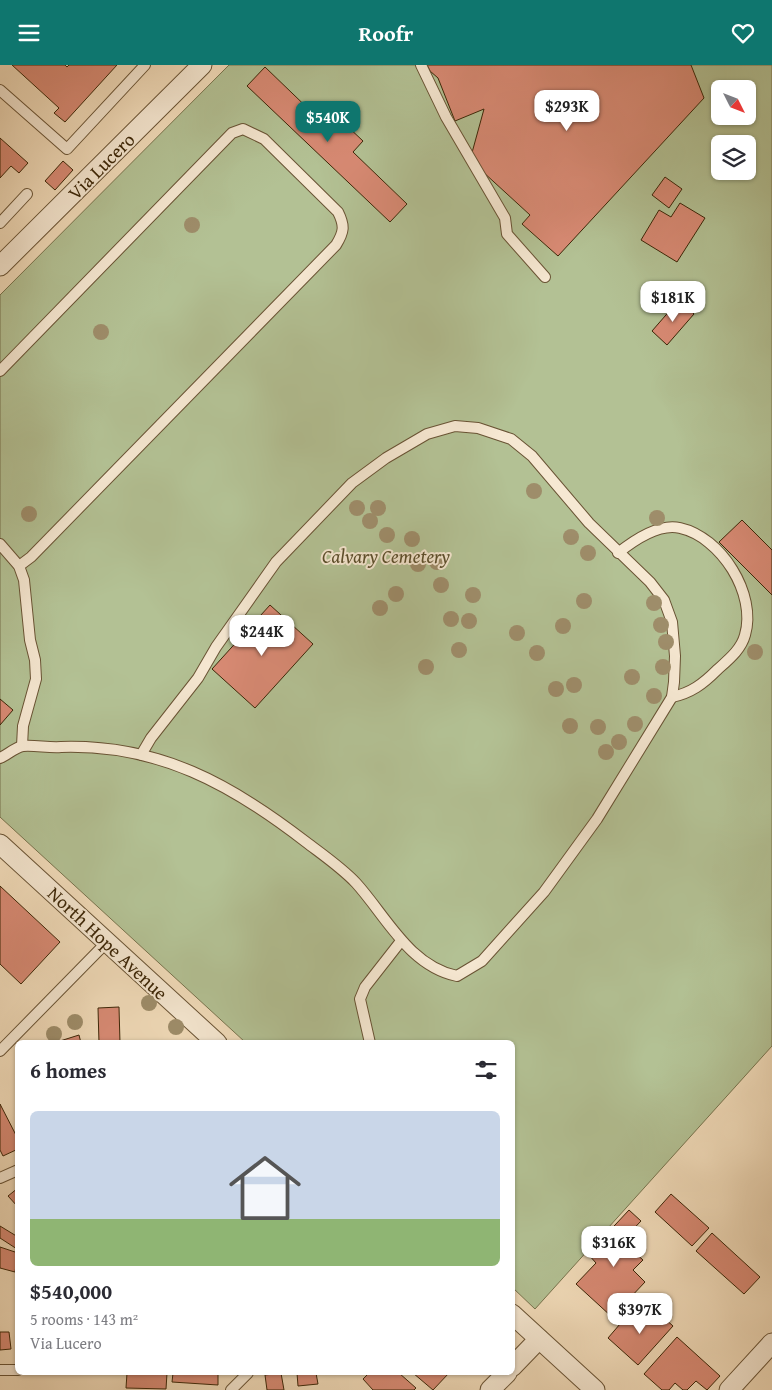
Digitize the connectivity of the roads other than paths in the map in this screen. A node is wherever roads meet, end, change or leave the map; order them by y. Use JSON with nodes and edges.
{"nodes":[{"id":1,"x":145,"y":65,"type":"edge"},
{"id":2,"x":202,"y":65,"type":"edge"},
{"id":3,"x":421,"y":65,"type":"edge"},
{"id":4,"x":0,"y":89,"type":"edge"},
{"id":5,"x":27,"y":194,"type":"dead end"},
{"id":6,"x":0,"y":223,"type":"edge"},
{"id":7,"x":0,"y":266,"type":"edge"},
{"id":8,"x":545,"y":277,"type":"dead end"},
{"id":9,"x":0,"y":371,"type":"edge"},
{"id":10,"x":0,"y":544,"type":"edge"},
{"id":11,"x":618,"y":553,"type":"junction"},
{"id":12,"x":19,"y":566,"type":"junction"},
{"id":13,"x":672,"y":697,"type":"junction"},
{"id":14,"x":22,"y":746,"type":"junction"},
{"id":15,"x":140,"y":755,"type":"junction"},
{"id":16,"x":0,"y":759,"type":"edge"},
{"id":17,"x":0,"y":844,"type":"edge"},
{"id":18,"x":401,"y":941,"type":"junction"},
{"id":19,"x":107,"y":942,"type":"junction"},
{"id":20,"x":214,"y":1040,"type":"edge"},
{"id":21,"x":369,"y":1040,"type":"edge"},
{"id":22,"x":0,"y":1051,"type":"edge"},
{"id":23,"x":15,"y":1172,"type":"edge"},
{"id":24,"x":0,"y":1179,"type":"edge"},
{"id":25,"x":515,"y":1317,"type":"edge"},
{"id":26,"x":540,"y":1339,"type":"junction"},
{"id":27,"x":772,"y":1343,"type":"edge"},
{"id":28,"x":515,"y":1364,"type":"edge"},
{"id":29,"x":0,"y":1370,"type":"edge"},
{"id":30,"x":15,"y":1370,"type":"edge"},
{"id":31,"x":246,"y":1375,"type":"edge"},
{"id":32,"x":505,"y":1375,"type":"edge"},
{"id":33,"x":231,"y":1390,"type":"edge"},
{"id":34,"x":490,"y":1390,"type":"edge"},
{"id":35,"x":596,"y":1390,"type":"edge"},
{"id":36,"x":729,"y":1390,"type":"edge"}],
"edges":[{"from":1,"to":4,"type":"lane"},
{"from":2,"to":7,"type":"street","name":"Via Lucero"},
{"from":3,"to":8,"type":"lane"},
{"from":5,"to":6,"type":"lane"},
{"from":9,"to":12,"type":"lane"},
{"from":10,"to":12,"type":"lane"},
{"from":11,"to":13,"type":"lane"},
{"from":11,"to":13,"type":"lane"},
{"from":11,"to":15,"type":"lane"},
{"from":12,"to":14,"type":"lane"},
{"from":13,"to":18,"type":"lane"},
{"from":14,"to":15,"type":"lane"},
{"from":14,"to":16,"type":"lane"},
{"from":15,"to":18,"type":"lane"},
{"from":17,"to":19,"type":"street","name":"North Hope Avenue"},
{"from":18,"to":21,"type":"lane"},
{"from":19,"to":20,"type":"street","name":"North Hope Avenue"},
{"from":19,"to":22,"type":"lane"},
{"from":23,"to":24,"type":"lane"},
{"from":25,"to":26,"type":"street"},
{"from":26,"to":28,"type":"street"},
{"from":26,"to":35,"type":"street"},
{"from":27,"to":36,"type":"street"},
{"from":29,"to":30,"type":"lane"},
{"from":31,"to":33,"type":"lane"},
{"from":32,"to":34,"type":"street"}]}
